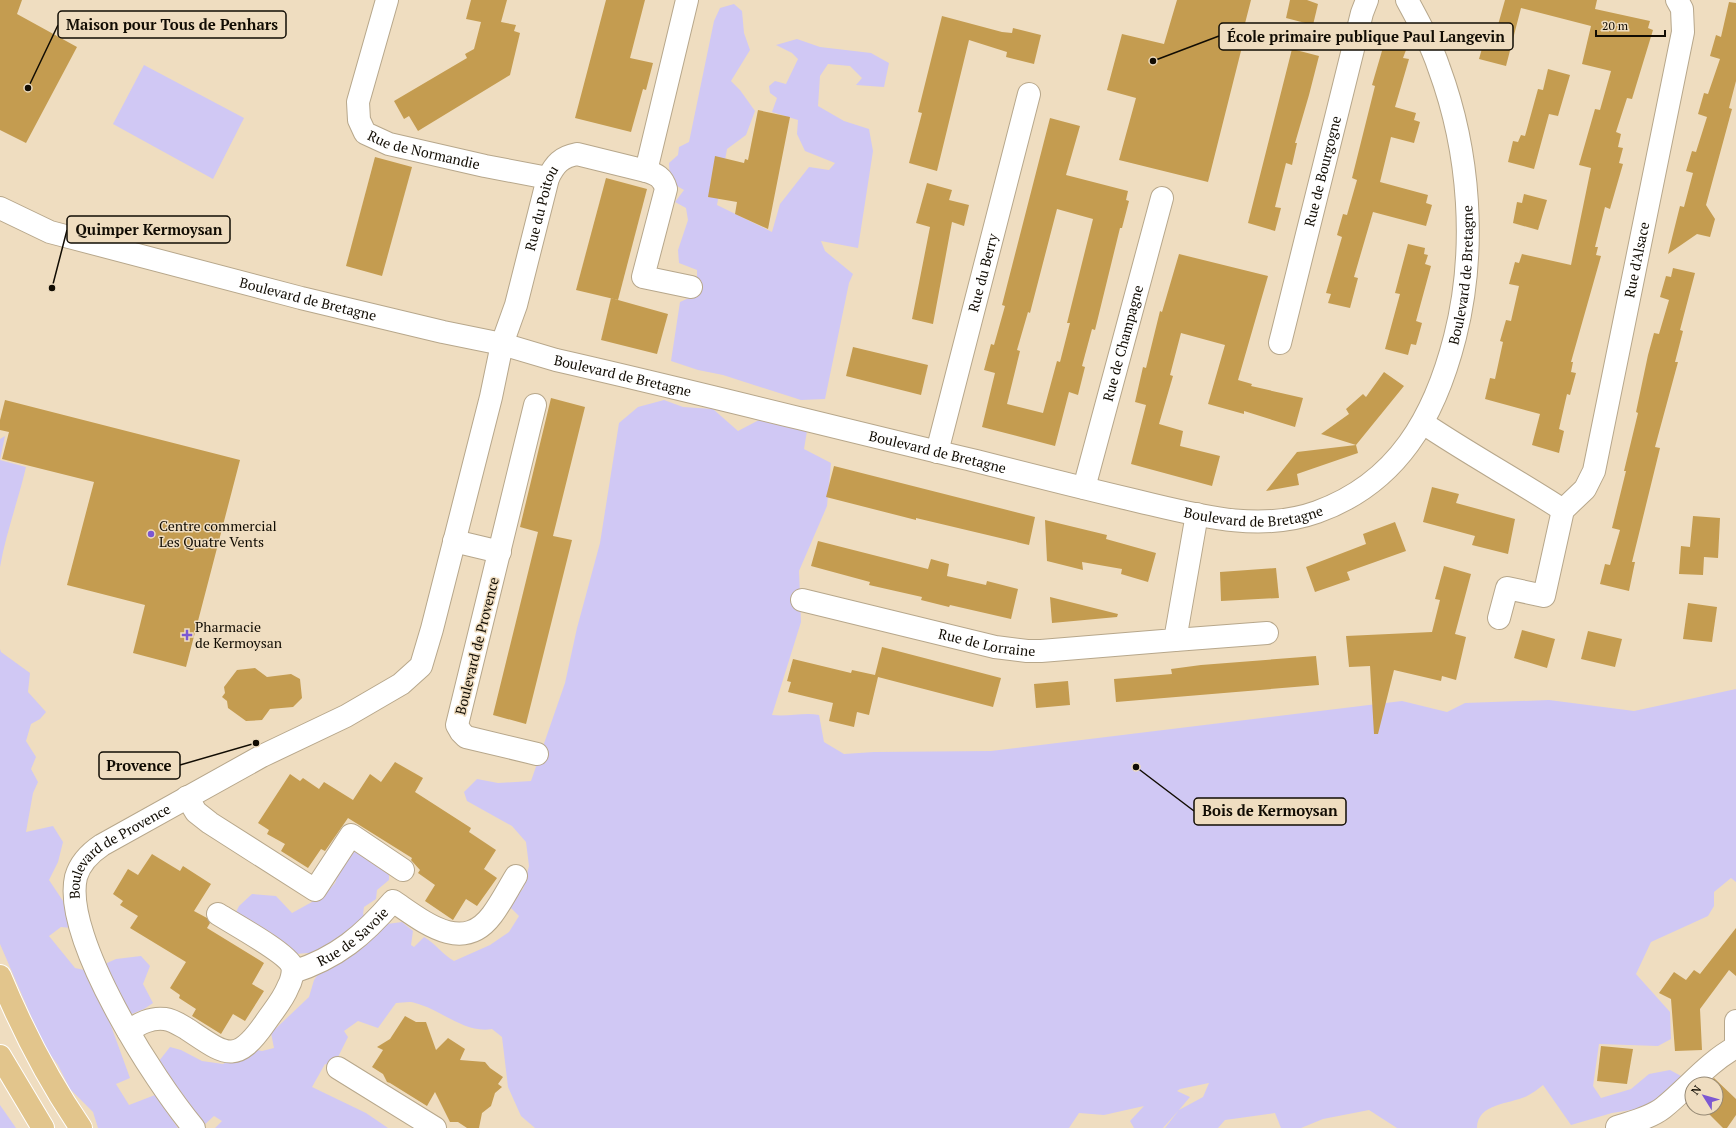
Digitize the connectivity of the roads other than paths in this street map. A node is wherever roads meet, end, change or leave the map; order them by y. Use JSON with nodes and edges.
{"nodes":[{"id":1,"x":387,"y":0,"type":"edge"},
{"id":2,"x":687,"y":0,"type":"edge"},
{"id":3,"x":1367,"y":0,"type":"edge"},
{"id":4,"x":1407,"y":0,"type":"edge"},
{"id":5,"x":1677,"y":0,"type":"edge"},
{"id":6,"x":1029,"y":94,"type":"dead end"},
{"id":7,"x":646,"y":171,"type":"junction"},
{"id":8,"x":548,"y":178,"type":"junction"},
{"id":9,"x":1162,"y":198,"type":"dead end"},
{"id":10,"x":0,"y":208,"type":"edge"},
{"id":11,"x":691,"y":287,"type":"dead end"},
{"id":12,"x":1280,"y":343,"type":"dead end"},
{"id":13,"x":502,"y":344,"type":"junction"},
{"id":14,"x":535,"y":405,"type":"dead end"},
{"id":15,"x":1423,"y":423,"type":"junction"},
{"id":16,"x":937,"y":452,"type":"junction"},
{"id":17,"x":1084,"y":488,"type":"junction"},
{"id":18,"x":1563,"y":510,"type":"junction"},
{"id":19,"x":1197,"y":514,"type":"junction"},
{"id":20,"x":454,"y":541,"type":"junction"},
{"id":21,"x":500,"y":552,"type":"junction"},
{"id":22,"x":802,"y":600,"type":"dead end"},
{"id":23,"x":1499,"y":618,"type":"dead end"},
{"id":24,"x":1267,"y":633,"type":"dead end"},
{"id":25,"x":1175,"y":640,"type":"junction"},
{"id":26,"x":537,"y":754,"type":"dead end"},
{"id":27,"x":187,"y":797,"type":"junction"},
{"id":28,"x":403,"y":870,"type":"dead end"},
{"id":29,"x":516,"y":876,"type":"dead end"},
{"id":30,"x":218,"y":914,"type":"dead end"},
{"id":31,"x":293,"y":972,"type":"junction"},
{"id":32,"x":0,"y":976,"type":"edge"},
{"id":33,"x":1736,"y":1021,"type":"edge"},
{"id":34,"x":128,"y":1031,"type":"junction"},
{"id":35,"x":1736,"y":1041,"type":"edge"},
{"id":36,"x":1736,"y":1048,"type":"edge"},
{"id":37,"x":0,"y":1056,"type":"edge"},
{"id":38,"x":338,"y":1068,"type":"dead end"},
{"id":39,"x":1617,"y":1126,"type":"dead end"},
{"id":40,"x":43,"y":1128,"type":"edge"},
{"id":41,"x":81,"y":1128,"type":"edge"},
{"id":42,"x":194,"y":1128,"type":"edge"},
{"id":43,"x":435,"y":1128,"type":"edge"}],
"edges":[{"from":1,"to":8,"type":"street","name":"Rue de Normandie"},
{"from":2,"to":7,"type":"street"},
{"from":3,"to":12,"type":"street","name":"Rue de Bourgogne"},
{"from":4,"to":15,"type":"street","name":"Boulevard de Bretagne"},
{"from":5,"to":18,"type":"street","name":"Rue d'Alsace"},
{"from":6,"to":16,"type":"street","name":"Rue du Berry"},
{"from":7,"to":8,"type":"street","name":"Rue du Poitou"},
{"from":7,"to":11,"type":"street","name":"Rue du Poitou"},
{"from":8,"to":13,"type":"street","name":"Rue du Poitou"},
{"from":9,"to":17,"type":"street","name":"Rue de Champagne"},
{"from":10,"to":13,"type":"street","name":"Boulevard de Bretagne"},
{"from":13,"to":16,"type":"street","name":"Boulevard de Bretagne"},
{"from":13,"to":20,"type":"street","name":"Boulevard de Provence"},
{"from":14,"to":21,"type":"street","name":"Boulevard de Provence"},
{"from":15,"to":18,"type":"street"},
{"from":15,"to":19,"type":"street","name":"Boulevard de Bretagne"},
{"from":16,"to":17,"type":"street","name":"Boulevard de Bretagne"},
{"from":17,"to":19,"type":"street","name":"Boulevard de Bretagne"},
{"from":18,"to":23,"type":"street"},
{"from":19,"to":25,"type":"street"},
{"from":20,"to":21,"type":"street"},
{"from":20,"to":27,"type":"street","name":"Boulevard de Provence"},
{"from":21,"to":26,"type":"street","name":"Boulevard de Provence"},
{"from":22,"to":25,"type":"street","name":"Rue de Lorraine"},
{"from":24,"to":25,"type":"street","name":"Rue de Lorraine"},
{"from":27,"to":28,"type":"street","name":"Boulevard de Provence"},
{"from":27,"to":34,"type":"street","name":"Boulevard de Provence"},
{"from":29,"to":31,"type":"street","name":"Rue de Savoie"},
{"from":30,"to":31,"type":"street"},
{"from":31,"to":34,"type":"street"},
{"from":32,"to":41,"type":"main road"},
{"from":33,"to":35,"type":"street"},
{"from":34,"to":42,"type":"street","name":"Boulevard de Provence"},
{"from":36,"to":39,"type":"street"},
{"from":37,"to":40,"type":"main road"},
{"from":38,"to":43,"type":"street"}]}
